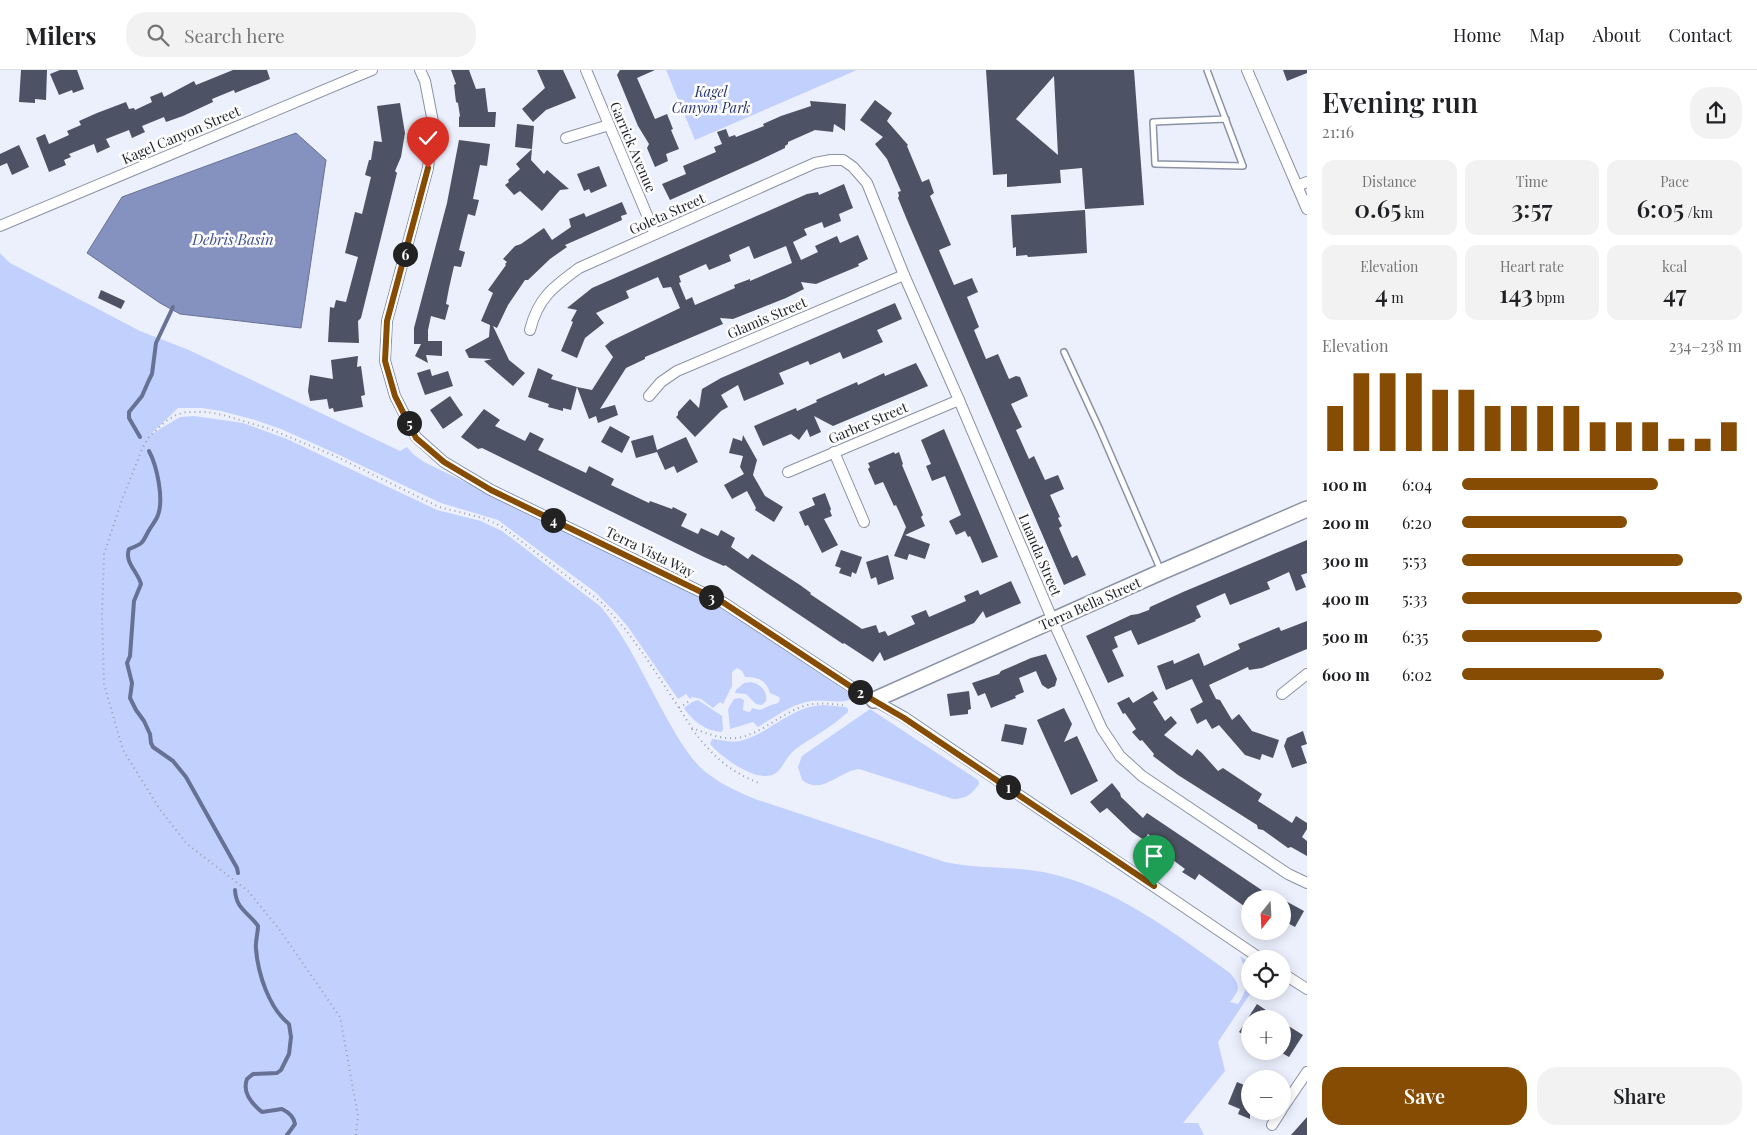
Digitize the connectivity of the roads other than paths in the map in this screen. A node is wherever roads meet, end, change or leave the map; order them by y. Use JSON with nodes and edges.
{"nodes":[{"id":1,"x":372,"y":70,"type":"edge"},
{"id":2,"x":420,"y":70,"type":"edge"},
{"id":3,"x":586,"y":70,"type":"edge"},
{"id":4,"x":1207,"y":70,"type":"edge"},
{"id":5,"x":1249,"y":71,"type":"edge"},
{"id":6,"x":1226,"y":119,"type":"junction"},
{"id":7,"x":609,"y":125,"type":"junction"},
{"id":8,"x":566,"y":138,"type":"dead end"},
{"id":9,"x":843,"y":160,"type":"joint"},
{"id":10,"x":1302,"y":184,"type":"edge"},
{"id":11,"x":1307,"y":209,"type":"edge"},
{"id":12,"x":0,"y":226,"type":"edge"},
{"id":13,"x":655,"y":234,"type":"junction"},
{"id":14,"x":904,"y":275,"type":"junction"},
{"id":15,"x":530,"y":330,"type":"dead end"},
{"id":16,"x":1064,"y":352,"type":"dead end"},
{"id":17,"x":649,"y":396,"type":"dead end"},
{"id":18,"x":959,"y":400,"type":"junction"},
{"id":19,"x":834,"y":452,"type":"junction"},
{"id":20,"x":788,"y":472,"type":"dead end"},
{"id":21,"x":1307,"y":509,"type":"edge"},
{"id":22,"x":864,"y":522,"type":"dead end"},
{"id":23,"x":1161,"y":572,"type":"junction"},
{"id":24,"x":1053,"y":621,"type":"junction"},
{"id":25,"x":1307,"y":674,"type":"edge"},
{"id":26,"x":1282,"y":694,"type":"dead end"},
{"id":27,"x":874,"y":700,"type":"junction"},
{"id":28,"x":1307,"y":883,"type":"edge"},
{"id":29,"x":1248,"y":950,"type":"edge"},
{"id":30,"x":1291,"y":979,"type":"edge"},
{"id":31,"x":1307,"y":989,"type":"edge"},
{"id":32,"x":1307,"y":1072,"type":"edge"},
{"id":33,"x":1291,"y":1096,"type":"edge"},
{"id":34,"x":1275,"y":1120,"type":"edge"},
{"id":35,"x":1272,"y":1125,"type":"dead end"}],
"edges":[{"from":1,"to":12,"type":"street","name":"Kagel Canyon Street"},
{"from":2,"to":27,"type":"street","name":"Terra Vista Way"},
{"from":3,"to":7,"type":"street","name":"Garrick Avenue"},
{"from":4,"to":6,"type":"lane"},
{"from":5,"to":10,"type":"street"},
{"from":6,"to":6,"type":"lane"},
{"from":7,"to":8,"type":"street"},
{"from":7,"to":13,"type":"street","name":"Garrick Avenue"},
{"from":9,"to":13,"type":"street","name":"Goleta Street"},
{"from":9,"to":14,"type":"street","name":"Luanda Street"},
{"from":10,"to":11,"type":"street"},
{"from":13,"to":15,"type":"street","name":"Goleta Street"},
{"from":14,"to":17,"type":"street","name":"Glamis Street"},
{"from":14,"to":18,"type":"street","name":"Luanda Street"},
{"from":16,"to":23,"type":"lane"},
{"from":18,"to":19,"type":"street","name":"Garber Street"},
{"from":18,"to":24,"type":"street","name":"Luanda Street"},
{"from":19,"to":20,"type":"street","name":"Garber Street"},
{"from":19,"to":22,"type":"street"},
{"from":21,"to":23,"type":"street","name":"Terra Bella Street"},
{"from":23,"to":24,"type":"street","name":"Terra Bella Street"},
{"from":24,"to":27,"type":"street","name":"Terra Bella Street"},
{"from":24,"to":28,"type":"street","name":"Luanda Street"},
{"from":25,"to":26,"type":"street"},
{"from":27,"to":29,"type":"street","name":"Terra Vista Way"},
{"from":30,"to":31,"type":"street"},
{"from":32,"to":33,"type":"street"},
{"from":34,"to":35,"type":"street"}]}
